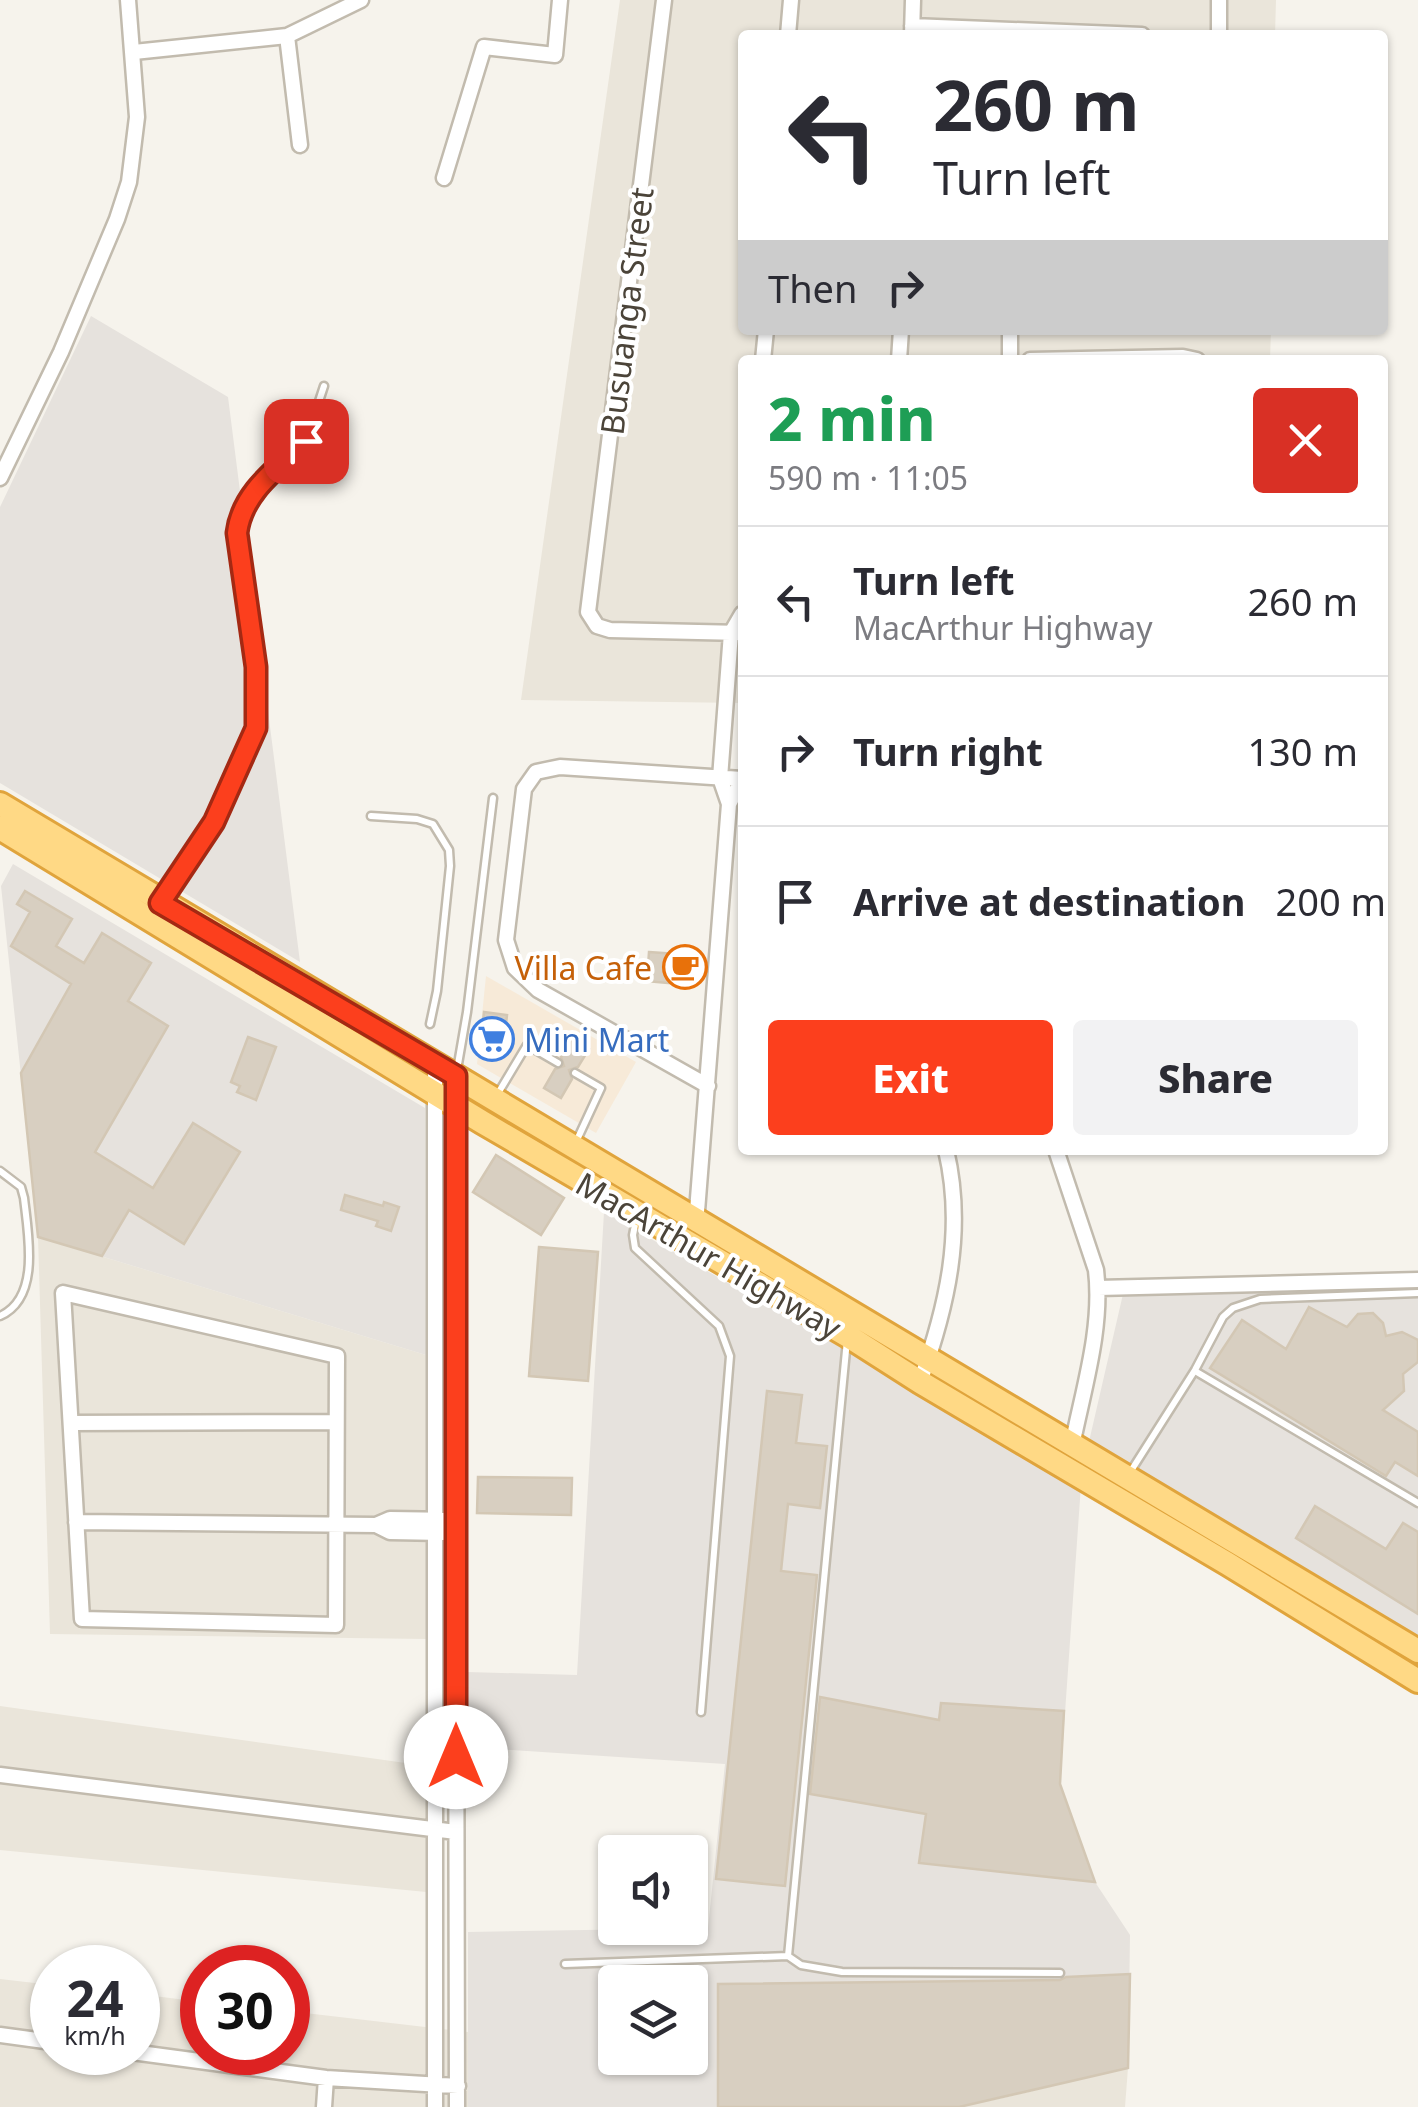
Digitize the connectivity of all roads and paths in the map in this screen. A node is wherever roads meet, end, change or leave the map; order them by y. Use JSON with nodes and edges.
{"nodes":[{"id":1,"x":128,"y":0,"type":"edge"},
{"id":2,"x":361,"y":0,"type":"edge"},
{"id":3,"x":560,"y":0,"type":"edge"},
{"id":4,"x":664,"y":0,"type":"edge"},
{"id":5,"x":791,"y":0,"type":"edge"},
{"id":6,"x":913,"y":0,"type":"edge"},
{"id":7,"x":1220,"y":0,"type":"edge"},
{"id":8,"x":788,"y":30,"type":"edge"},
{"id":9,"x":912,"y":30,"type":"edge"},
{"id":10,"x":1219,"y":30,"type":"edge"},
{"id":11,"x":286,"y":36,"type":"junction"},
{"id":12,"x":134,"y":52,"type":"junction"},
{"id":13,"x":300,"y":145,"type":"dead end"},
{"id":14,"x":444,"y":178,"type":"dead end"},
{"id":15,"x":324,"y":386,"type":"dead end"},
{"id":16,"x":0,"y":478,"type":"edge"},
{"id":17,"x":737,"y":633,"type":"edge"},
{"id":18,"x":720,"y":778,"type":"junction"},
{"id":19,"x":738,"y":779,"type":"edge"},
{"id":20,"x":738,"y":787,"type":"edge"},
{"id":21,"x":493,"y":798,"type":"dead end"},
{"id":22,"x":0,"y":804,"type":"edge"},
{"id":23,"x":729,"y":804,"type":"junction"},
{"id":24,"x":371,"y":816,"type":"dead end"},
{"id":25,"x":0,"y":828,"type":"edge"},
{"id":26,"x":155,"y":911,"type":"junction"},
{"id":27,"x":430,"y":1024,"type":"dead end"},
{"id":28,"x":558,"y":1063,"type":"dead end"},
{"id":29,"x":445,"y":1070,"type":"junction"},
{"id":30,"x":575,"y":1073,"type":"dead end"},
{"id":31,"x":708,"y":1086,"type":"junction"},
{"id":32,"x":444,"y":1098,"type":"junction"},
{"id":33,"x":494,"y":1100,"type":"junction"},
{"id":34,"x":574,"y":1148,"type":"junction"},
{"id":35,"x":947,"y":1155,"type":"edge"},
{"id":36,"x":1058,"y":1155,"type":"edge"},
{"id":37,"x":0,"y":1171,"type":"edge"},
{"id":38,"x":638,"y":1213,"type":"junction"},
{"id":39,"x":696,"y":1220,"type":"junction"},
{"id":40,"x":694,"y":1244,"type":"junction"},
{"id":41,"x":1418,"y":1280,"type":"edge"},
{"id":42,"x":1098,"y":1288,"type":"junction"},
{"id":43,"x":1418,"y":1293,"type":"edge"},
{"id":44,"x":0,"y":1316,"type":"edge"},
{"id":45,"x":848,"y":1336,"type":"junction"},
{"id":46,"x":876,"y":1341,"type":"junction"},
{"id":47,"x":1195,"y":1370,"type":"junction"},
{"id":48,"x":924,"y":1371,"type":"junction"},
{"id":49,"x":336,"y":1422,"type":"junction"},
{"id":50,"x":71,"y":1423,"type":"junction"},
{"id":51,"x":1072,"y":1446,"type":"junction"},
{"id":52,"x":1126,"y":1478,"type":"junction"},
{"id":53,"x":1418,"y":1502,"type":"edge"},
{"id":54,"x":76,"y":1522,"type":"junction"},
{"id":55,"x":336,"y":1525,"type":"junction"},
{"id":56,"x":435,"y":1526,"type":"junction"},
{"id":57,"x":455,"y":1526,"type":"junction"},
{"id":58,"x":1418,"y":1650,"type":"edge"},
{"id":59,"x":1418,"y":1681,"type":"edge"},
{"id":60,"x":701,"y":1712,"type":"dead end"},
{"id":61,"x":0,"y":1775,"type":"edge"},
{"id":62,"x":436,"y":1829,"type":"junction"},
{"id":63,"x":456,"y":1832,"type":"junction"},
{"id":64,"x":788,"y":1956,"type":"junction"},
{"id":65,"x":565,"y":1964,"type":"dead end"},
{"id":66,"x":1060,"y":1973,"type":"dead end"},
{"id":67,"x":0,"y":2035,"type":"edge"},
{"id":68,"x":30,"y":2039,"type":"edge"},
{"id":69,"x":160,"y":2056,"type":"edge"},
{"id":70,"x":326,"y":2078,"type":"junction"},
{"id":71,"x":436,"y":2084,"type":"junction"},
{"id":72,"x":458,"y":2086,"type":"junction"},
{"id":73,"x":324,"y":2107,"type":"edge"},
{"id":74,"x":436,"y":2107,"type":"edge"},
{"id":75,"x":457,"y":2107,"type":"edge"}],
"edges":[{"from":1,"to":12,"type":"street"},
{"from":2,"to":11,"type":"street"},
{"from":3,"to":14,"type":"street"},
{"from":4,"to":17,"type":"street","name":"Busuanga Street"},
{"from":5,"to":8,"type":"street"},
{"from":6,"to":9,"type":"street"},
{"from":7,"to":10,"type":"street"},
{"from":11,"to":12,"type":"street"},
{"from":11,"to":13,"type":"street"},
{"from":12,"to":16,"type":"street"},
{"from":15,"to":26,"type":"lane"},
{"from":17,"to":18,"type":"street"},
{"from":18,"to":19,"type":"street"},
{"from":18,"to":23,"type":"street"},
{"from":18,"to":31,"type":"street"},
{"from":20,"to":23,"type":"street"},
{"from":21,"to":29,"type":"lane"},
{"from":22,"to":26,"type":"highway","name":"MacArthur Highway"},
{"from":23,"to":31,"type":"street"},
{"from":24,"to":27,"type":"lane"},
{"from":25,"to":26,"type":"highway","name":"MacArthur Highway"},
{"from":26,"to":29,"type":"highway","name":"MacArthur Highway"},
{"from":26,"to":32,"type":"highway","name":"MacArthur Highway"},
{"from":28,"to":33,"type":"lane"},
{"from":29,"to":32,"type":"street"},
{"from":29,"to":32,"type":"street"},
{"from":29,"to":33,"type":"highway","name":"MacArthur Highway"},
{"from":30,"to":34,"type":"lane"},
{"from":31,"to":39,"type":"street"},
{"from":32,"to":38,"type":"highway","name":"MacArthur Highway"},
{"from":32,"to":56,"type":"street"},
{"from":32,"to":57,"type":"street"},
{"from":33,"to":34,"type":"highway","name":"MacArthur Highway"},
{"from":34,"to":39,"type":"highway","name":"MacArthur Highway"},
{"from":35,"to":48,"type":"street"},
{"from":36,"to":42,"type":"street"},
{"from":37,"to":44,"type":"lane"},
{"from":38,"to":40,"type":"highway","name":"MacArthur Highway"},
{"from":38,"to":60,"type":"lane"},
{"from":39,"to":40,"type":"street"},
{"from":39,"to":46,"type":"highway","name":"MacArthur Highway"},
{"from":40,"to":45,"type":"highway","name":"MacArthur Highway"},
{"from":41,"to":42,"type":"street"},
{"from":42,"to":51,"type":"street"},
{"from":43,"to":47,"type":"lane"},
{"from":45,"to":46,"type":"highway","name":"MacArthur Highway"},
{"from":45,"to":64,"type":"lane"},
{"from":46,"to":48,"type":"highway","name":"MacArthur Highway"},
{"from":47,"to":52,"type":"lane"},
{"from":47,"to":53,"type":"lane"},
{"from":48,"to":51,"type":"highway","name":"MacArthur Highway"},
{"from":48,"to":59,"type":"highway","name":"MacArthur Highway"},
{"from":49,"to":50,"type":"street"},
{"from":49,"to":50,"type":"street"},
{"from":49,"to":55,"type":"street"},
{"from":50,"to":54,"type":"street"},
{"from":51,"to":52,"type":"highway","name":"MacArthur Highway"},
{"from":52,"to":58,"type":"highway","name":"MacArthur Highway"},
{"from":54,"to":55,"type":"street"},
{"from":54,"to":55,"type":"street"},
{"from":55,"to":56,"type":"street"},
{"from":56,"to":57,"type":"street"},
{"from":56,"to":62,"type":"street"},
{"from":57,"to":63,"type":"street"},
{"from":61,"to":62,"type":"street"},
{"from":62,"to":63,"type":"street"},
{"from":62,"to":71,"type":"street"},
{"from":63,"to":72,"type":"street"},
{"from":64,"to":65,"type":"lane"},
{"from":64,"to":66,"type":"lane"},
{"from":67,"to":68,"type":"street"},
{"from":69,"to":70,"type":"street"},
{"from":70,"to":71,"type":"street"},
{"from":70,"to":73,"type":"street"},
{"from":71,"to":72,"type":"street"},
{"from":71,"to":74,"type":"street"},
{"from":72,"to":75,"type":"street"}]}
